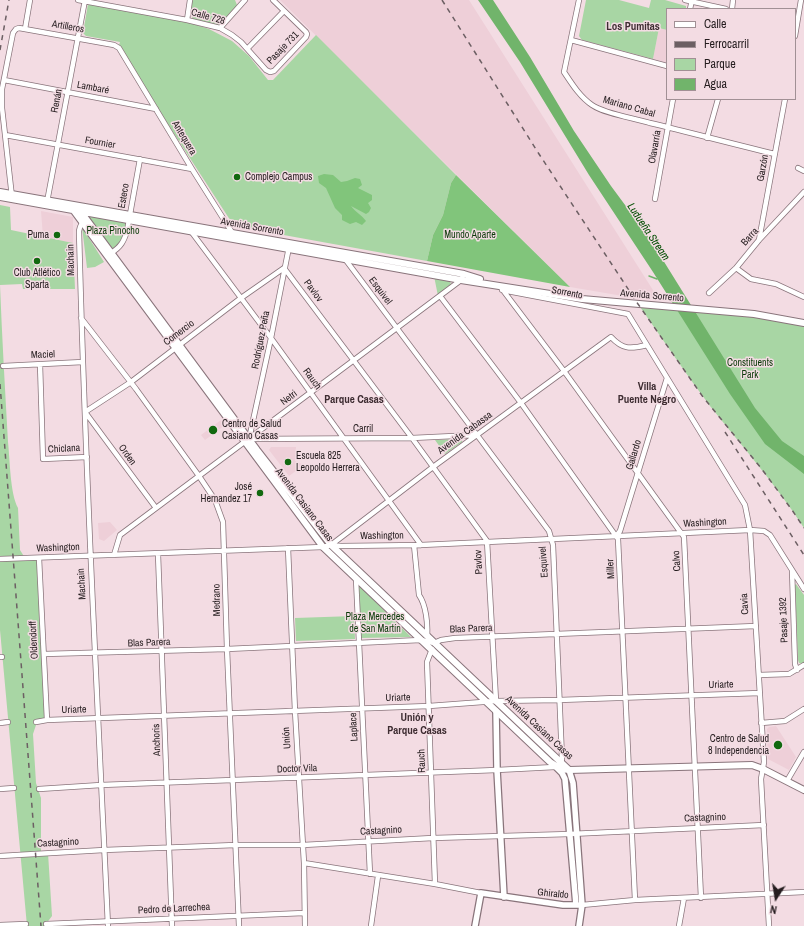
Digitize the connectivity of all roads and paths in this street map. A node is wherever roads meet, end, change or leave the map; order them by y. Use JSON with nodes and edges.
{"nodes":[{"id":1,"x":30,"y":0,"type":"edge"},
{"id":2,"x":78,"y":0,"type":"edge"},
{"id":3,"x":190,"y":0,"type":"edge"},
{"id":4,"x":237,"y":0,"type":"edge"},
{"id":5,"x":273,"y":0,"type":"edge"},
{"id":6,"x":578,"y":0,"type":"edge"},
{"id":7,"x":685,"y":0,"type":"edge"},
{"id":8,"x":801,"y":0,"type":"edge"},
{"id":9,"x":85,"y":1,"type":"edge"},
{"id":10,"x":691,"y":1,"type":"edge"},
{"id":11,"x":244,"y":2,"type":"edge"},
{"id":12,"x":722,"y":8,"type":"edge"},
{"id":13,"x":284,"y":11,"type":"junction"},
{"id":14,"x":187,"y":20,"type":"junction"},
{"id":15,"x":220,"y":28,"type":"junction"},
{"id":16,"x":25,"y":29,"type":"junction"},
{"id":17,"x":796,"y":30,"type":"edge"},
{"id":18,"x":78,"y":38,"type":"junction"},
{"id":19,"x":571,"y":40,"type":"junction"},
{"id":20,"x":117,"y":46,"type":"joint"},
{"id":21,"x":248,"y":48,"type":"junction"},
{"id":22,"x":666,"y":66,"type":"edge"},
{"id":23,"x":270,"y":72,"type":"joint"},
{"id":24,"x":4,"y":80,"type":"junction"},
{"id":25,"x":68,"y":92,"type":"junction"},
{"id":26,"x":674,"y":100,"type":"edge"},
{"id":27,"x":718,"y":100,"type":"edge"},
{"id":28,"x":785,"y":100,"type":"edge"},
{"id":29,"x":156,"y":109,"type":"junction"},
{"id":30,"x":668,"y":127,"type":"junction"},
{"id":31,"x":5,"y":135,"type":"junction"},
{"id":32,"x":707,"y":138,"type":"junction"},
{"id":33,"x":58,"y":144,"type":"junction"},
{"id":34,"x":775,"y":154,"type":"junction"},
{"id":35,"x":140,"y":159,"type":"junction"},
{"id":36,"x":798,"y":168,"type":"dead end"},
{"id":37,"x":192,"y":169,"type":"junction"},
{"id":38,"x":804,"y":171,"type":"edge"},
{"id":39,"x":0,"y":192,"type":"edge"},
{"id":40,"x":804,"y":192,"type":"edge"},
{"id":41,"x":0,"y":197,"type":"edge"},
{"id":42,"x":12,"y":197,"type":"junction"},
{"id":43,"x":656,"y":199,"type":"dead end"},
{"id":44,"x":47,"y":203,"type":"junction"},
{"id":45,"x":75,"y":208,"type":"junction"},
{"id":46,"x":82,"y":210,"type":"junction"},
{"id":47,"x":129,"y":218,"type":"junction"},
{"id":48,"x":84,"y":220,"type":"junction"},
{"id":49,"x":190,"y":229,"type":"junction"},
{"id":50,"x":233,"y":236,"type":"junction"},
{"id":51,"x":759,"y":240,"type":"junction"},
{"id":52,"x":289,"y":246,"type":"junction"},
{"id":53,"x":112,"y":253,"type":"junction"},
{"id":54,"x":346,"y":256,"type":"junction"},
{"id":55,"x":284,"y":268,"type":"junction"},
{"id":56,"x":736,"y":268,"type":"junction"},
{"id":57,"x":463,"y":277,"type":"junction"},
{"id":58,"x":501,"y":287,"type":"junction"},
{"id":59,"x":709,"y":293,"type":"dead end"},
{"id":60,"x":440,"y":296,"type":"junction"},
{"id":61,"x":804,"y":297,"type":"edge"},
{"id":62,"x":241,"y":298,"type":"junction"},
{"id":63,"x":628,"y":314,"type":"joint"},
{"id":64,"x":81,"y":318,"type":"junction"},
{"id":65,"x":804,"y":323,"type":"edge"},
{"id":66,"x":397,"y":329,"type":"junction"},
{"id":67,"x":271,"y":338,"type":"junction"},
{"id":68,"x":647,"y":345,"type":"junction"},
{"id":69,"x":177,"y":346,"type":"junction"},
{"id":70,"x":353,"y":360,"type":"junction"},
{"id":71,"x":83,"y":362,"type":"junction"},
{"id":72,"x":40,"y":364,"type":"junction"},
{"id":73,"x":3,"y":366,"type":"dead end"},
{"id":74,"x":564,"y":370,"type":"junction"},
{"id":75,"x":667,"y":378,"type":"junction"},
{"id":76,"x":131,"y":382,"type":"junction"},
{"id":77,"x":311,"y":393,"type":"junction"},
{"id":78,"x":521,"y":403,"type":"junction"},
{"id":79,"x":85,"y":412,"type":"junction"},
{"id":80,"x":477,"y":435,"type":"junction"},
{"id":81,"x":343,"y":438,"type":"junction"},
{"id":82,"x":412,"y":438,"type":"junction"},
{"id":83,"x":247,"y":441,"type":"junction"},
{"id":84,"x":87,"y":457,"type":"junction"},
{"id":85,"x":433,"y":467,"type":"junction"},
{"id":86,"x":638,"y":472,"type":"junction"},
{"id":87,"x":199,"y":476,"type":"junction"},
{"id":88,"x":389,"y":500,"type":"junction"},
{"id":89,"x":156,"y":508,"type":"junction"},
{"id":90,"x":750,"y":530,"type":"junction"},
{"id":91,"x":682,"y":533,"type":"junction"},
{"id":92,"x":616,"y":536,"type":"junction"},
{"id":93,"x":551,"y":539,"type":"junction"},
{"id":94,"x":486,"y":541,"type":"junction"},
{"id":95,"x":330,"y":545,"type":"junction"},
{"id":96,"x":414,"y":545,"type":"junction"},
{"id":97,"x":421,"y":545,"type":"junction"},
{"id":98,"x":323,"y":547,"type":"junction"},
{"id":99,"x":288,"y":548,"type":"junction"},
{"id":100,"x":224,"y":551,"type":"junction"},
{"id":101,"x":158,"y":554,"type":"junction"},
{"id":102,"x":114,"y":555,"type":"junction"},
{"id":103,"x":90,"y":556,"type":"junction"},
{"id":104,"x":38,"y":558,"type":"junction"},
{"id":105,"x":0,"y":559,"type":"edge"},
{"id":106,"x":792,"y":570,"type":"junction"},
{"id":107,"x":356,"y":579,"type":"junction"},
{"id":108,"x":804,"y":589,"type":"edge"},
{"id":109,"x":756,"y":626,"type":"junction"},
{"id":110,"x":689,"y":629,"type":"junction"},
{"id":111,"x":623,"y":632,"type":"junction"},
{"id":112,"x":556,"y":635,"type":"junction"},
{"id":113,"x":492,"y":637,"type":"junction"},
{"id":114,"x":421,"y":640,"type":"junction"},
{"id":115,"x":430,"y":640,"type":"junction"},
{"id":116,"x":359,"y":643,"type":"junction"},
{"id":117,"x":292,"y":646,"type":"junction"},
{"id":118,"x":227,"y":649,"type":"junction"},
{"id":119,"x":432,"y":650,"type":"junction"},
{"id":120,"x":162,"y":651,"type":"junction"},
{"id":121,"x":95,"y":653,"type":"junction"},
{"id":122,"x":44,"y":654,"type":"junction"},
{"id":123,"x":804,"y":665,"type":"edge"},
{"id":124,"x":797,"y":670,"type":"junction"},
{"id":125,"x":759,"y":675,"type":"junction"},
{"id":126,"x":760,"y":693,"type":"junction"},
{"id":127,"x":692,"y":695,"type":"junction"},
{"id":128,"x":626,"y":698,"type":"junction"},
{"id":129,"x":559,"y":700,"type":"junction"},
{"id":130,"x":496,"y":701,"type":"junction"},
{"id":131,"x":487,"y":703,"type":"junction"},
{"id":132,"x":429,"y":706,"type":"junction"},
{"id":133,"x":362,"y":708,"type":"junction"},
{"id":134,"x":804,"y":709,"type":"edge"},
{"id":135,"x":295,"y":711,"type":"junction"},
{"id":136,"x":496,"y":711,"type":"junction"},
{"id":137,"x":230,"y":713,"type":"junction"},
{"id":138,"x":165,"y":717,"type":"junction"},
{"id":139,"x":98,"y":719,"type":"junction"},
{"id":140,"x":47,"y":720,"type":"junction"},
{"id":141,"x":8,"y":722,"type":"dead end"},
{"id":142,"x":36,"y":722,"type":"dead end"},
{"id":143,"x":0,"y":723,"type":"edge"},
{"id":144,"x":761,"y":723,"type":"junction"},
{"id":145,"x":804,"y":752,"type":"edge"},
{"id":146,"x":558,"y":765,"type":"junction"},
{"id":147,"x":695,"y":767,"type":"junction"},
{"id":148,"x":629,"y":768,"type":"junction"},
{"id":149,"x":763,"y":769,"type":"junction"},
{"id":150,"x":497,"y":770,"type":"junction"},
{"id":151,"x":569,"y":770,"type":"junction"},
{"id":152,"x":431,"y":772,"type":"junction"},
{"id":153,"x":365,"y":775,"type":"junction"},
{"id":154,"x":299,"y":778,"type":"junction"},
{"id":155,"x":233,"y":780,"type":"junction"},
{"id":156,"x":787,"y":781,"type":"junction"},
{"id":157,"x":167,"y":783,"type":"junction"},
{"id":158,"x":101,"y":785,"type":"junction"},
{"id":159,"x":14,"y":788,"type":"dead end"},
{"id":160,"x":0,"y":789,"type":"edge"},
{"id":161,"x":39,"y":789,"type":"dead end"},
{"id":162,"x":804,"y":790,"type":"edge"},
{"id":163,"x":764,"y":825,"type":"junction"},
{"id":164,"x":698,"y":828,"type":"junction"},
{"id":165,"x":632,"y":830,"type":"junction"},
{"id":166,"x":576,"y":833,"type":"junction"},
{"id":167,"x":570,"y":834,"type":"junction"},
{"id":168,"x":501,"y":836,"type":"junction"},
{"id":169,"x":433,"y":838,"type":"junction"},
{"id":170,"x":368,"y":841,"type":"junction"},
{"id":171,"x":236,"y":845,"type":"junction"},
{"id":172,"x":303,"y":845,"type":"junction"},
{"id":173,"x":169,"y":847,"type":"junction"},
{"id":174,"x":104,"y":850,"type":"junction"},
{"id":175,"x":0,"y":856,"type":"edge"},
{"id":176,"x":304,"y":863,"type":"junction"},
{"id":177,"x":370,"y":874,"type":"junction"},
{"id":178,"x":378,"y":876,"type":"junction"},
{"id":179,"x":435,"y":884,"type":"junction"},
{"id":180,"x":804,"y":892,"type":"edge"},
{"id":181,"x":481,"y":893,"type":"junction"},
{"id":182,"x":768,"y":894,"type":"junction"},
{"id":183,"x":504,"y":897,"type":"junction"},
{"id":184,"x":804,"y":897,"type":"edge"},
{"id":185,"x":684,"y":898,"type":"junction"},
{"id":186,"x":701,"y":898,"type":"junction"},
{"id":187,"x":635,"y":900,"type":"junction"},
{"id":188,"x":579,"y":905,"type":"junction"},
{"id":189,"x":304,"y":913,"type":"junction"},
{"id":190,"x":239,"y":915,"type":"junction"},
{"id":191,"x":172,"y":918,"type":"junction"},
{"id":192,"x":26,"y":924,"type":"dead end"},
{"id":193,"x":46,"y":924,"type":"dead end"},
{"id":194,"x":107,"y":924,"type":"edge"},
{"id":195,"x":0,"y":925,"type":"edge"},
{"id":196,"x":172,"y":926,"type":"edge"},
{"id":197,"x":239,"y":926,"type":"edge"},
{"id":198,"x":305,"y":926,"type":"edge"},
{"id":199,"x":371,"y":926,"type":"edge"},
{"id":200,"x":475,"y":926,"type":"edge"},
{"id":201,"x":579,"y":926,"type":"edge"},
{"id":202,"x":679,"y":926,"type":"edge"},
{"id":203,"x":769,"y":926,"type":"edge"}],
"edges":[{"from":1,"to":16,"type":"street"},
{"from":2,"to":9,"type":"street","name":"Calle 728"},
{"from":3,"to":14,"type":"street"},
{"from":4,"to":11,"type":"street"},
{"from":5,"to":13,"type":"street"},
{"from":6,"to":19,"type":"street","name":"Mariano Cabal"},
{"from":7,"to":10,"type":"street"},
{"from":8,"to":17,"type":"street"},
{"from":9,"to":14,"type":"street","name":"Calle 728"},
{"from":9,"to":18,"type":"street","name":"Renán"},
{"from":10,"to":12,"type":"street"},
{"from":11,"to":15,"type":"street"},
{"from":13,"to":21,"type":"street"},
{"from":13,"to":23,"type":"street","name":"Pasaje 731"},
{"from":14,"to":15,"type":"street","name":"Calle 728"},
{"from":15,"to":21,"type":"street","name":"Calle 728"},
{"from":16,"to":18,"type":"street","name":"Artilleros"},
{"from":16,"to":24,"type":"street","name":"Artilleros"},
{"from":18,"to":20,"type":"street","name":"Artilleros"},
{"from":18,"to":25,"type":"street","name":"Renán"},
{"from":19,"to":22,"type":"street"},
{"from":19,"to":30,"type":"street","name":"Mariano Cabal"},
{"from":20,"to":29,"type":"street","name":"Antequera"},
{"from":21,"to":23,"type":"street","name":"Calle 728"},
{"from":24,"to":25,"type":"street","name":"Lambaré"},
{"from":24,"to":31,"type":"street"},
{"from":25,"to":29,"type":"street","name":"Lambaré"},
{"from":25,"to":33,"type":"street","name":"Renán"},
{"from":26,"to":30,"type":"street","name":"Olavarría"},
{"from":27,"to":32,"type":"street"},
{"from":28,"to":34,"type":"street","name":"Garzón"},
{"from":29,"to":37,"type":"street","name":"Antequera"},
{"from":30,"to":32,"type":"street","name":"Mariano Cabal"},
{"from":30,"to":43,"type":"street","name":"Olavarría"},
{"from":31,"to":33,"type":"street","name":"Fournier"},
{"from":31,"to":42,"type":"street"},
{"from":32,"to":34,"type":"street","name":"Mariano Cabal"},
{"from":33,"to":35,"type":"street","name":"Fournier"},
{"from":33,"to":44,"type":"street","name":"Renán"},
{"from":34,"to":51,"type":"street","name":"Garzón"},
{"from":35,"to":37,"type":"street","name":"Fournier"},
{"from":35,"to":47,"type":"street","name":"Esteco"},
{"from":36,"to":38,"type":"street"},
{"from":37,"to":50,"type":"street","name":"Antequera"},
{"from":39,"to":42,"type":"main road","name":"Avenida Sorrento"},
{"from":40,"to":51,"type":"street","name":"Barra"},
{"from":41,"to":42,"type":"main road","name":"Avenida Sorrento"},
{"from":42,"to":44,"type":"main road","name":"Avenida Sorrento"},
{"from":44,"to":45,"type":"main road","name":"Avenida Sorrento"},
{"from":45,"to":46,"type":"main road","name":"Avenida Sorrento"},
{"from":45,"to":48,"type":"main road","name":"Avenida Casiano Casas"},
{"from":46,"to":47,"type":"main road","name":"Avenida Sorrento"},
{"from":46,"to":48,"type":"main road","name":"Avenida Casiano Casas"},
{"from":47,"to":49,"type":"main road","name":"Avenida Sorrento"},
{"from":47,"to":53,"type":"street","name":"Esteco"},
{"from":48,"to":53,"type":"main road","name":"Avenida Casiano Casas"},
{"from":48,"to":64,"type":"street","name":"Machain"},
{"from":48,"to":69,"type":"main road","name":"Avenida Casiano Casas"},
{"from":49,"to":50,"type":"main road","name":"Avenida Sorrento"},
{"from":49,"to":62,"type":"street","name":"Rauch"},
{"from":50,"to":52,"type":"main road","name":"Avenida Sorrento"},
{"from":51,"to":56,"type":"street","name":"Barra"},
{"from":52,"to":54,"type":"main road","name":"Avenida Sorrento"},
{"from":52,"to":55,"type":"street","name":"Rodríguez Peña"},
{"from":53,"to":69,"type":"main road","name":"Avenida Casiano Casas"},
{"from":54,"to":57,"type":"main road","name":"Avenida Sorrento"},
{"from":54,"to":66,"type":"street","name":"Esquivel"},
{"from":55,"to":62,"type":"street","name":"Comercio"},
{"from":55,"to":67,"type":"street","name":"Rodríguez Peña"},
{"from":55,"to":70,"type":"street","name":"Pavlov"},
{"from":56,"to":59,"type":"street","name":"Barra"},
{"from":56,"to":61,"type":"street"},
{"from":57,"to":58,"type":"main road","name":"Avenida Sorrento"},
{"from":57,"to":60,"type":"street","name":"Netri"},
{"from":58,"to":63,"type":"street","name":"Sorrento"},
{"from":58,"to":65,"type":"main road","name":"Avenida Sorrento"},
{"from":58,"to":74,"type":"street","name":"Calvo"},
{"from":60,"to":66,"type":"street","name":"Netri"},
{"from":60,"to":78,"type":"street","name":"Miller"},
{"from":62,"to":67,"type":"street","name":"Rauch"},
{"from":62,"to":69,"type":"street","name":"Comercio"},
{"from":63,"to":68,"type":"street","name":"Cavia"},
{"from":64,"to":71,"type":"street","name":"Machain"},
{"from":64,"to":76,"type":"street","name":"Medrano"},
{"from":66,"to":70,"type":"street","name":"Netri"},
{"from":66,"to":80,"type":"street","name":"Esquivel"},
{"from":67,"to":77,"type":"street","name":"Rauch"},
{"from":67,"to":83,"type":"street","name":"Rodríguez Peña"},
{"from":68,"to":74,"type":"street","name":"Avenida Cabassa"},
{"from":68,"to":75,"type":"street","name":"Cavia"},
{"from":69,"to":76,"type":"street","name":"Comercio"},
{"from":69,"to":83,"type":"main road","name":"Avenida Casiano Casas"},
{"from":70,"to":77,"type":"street","name":"Netri"},
{"from":70,"to":82,"type":"street","name":"Pavlov"},
{"from":71,"to":72,"type":"street","name":"Maciel"},
{"from":71,"to":79,"type":"street","name":"Machain"},
{"from":72,"to":73,"type":"street","name":"Maciel"},
{"from":72,"to":84,"type":"street","name":"Chiclana"},
{"from":74,"to":78,"type":"street","name":"Avenida Cabassa"},
{"from":74,"to":86,"type":"street","name":"Calvo"},
{"from":75,"to":86,"type":"street","name":"Gallardo"},
{"from":75,"to":90,"type":"street","name":"Cavia"},
{"from":76,"to":79,"type":"street","name":"Comercio"},
{"from":76,"to":87,"type":"street","name":"Medrano"},
{"from":77,"to":81,"type":"street","name":"Rauch"},
{"from":77,"to":83,"type":"street","name":"Netri"},
{"from":78,"to":80,"type":"street","name":"Avenida Cabassa"},
{"from":78,"to":92,"type":"street","name":"Miller"},
{"from":79,"to":84,"type":"street","name":"Machain"},
{"from":79,"to":89,"type":"street","name":"Orden"},
{"from":80,"to":82,"type":"street","name":"Carril"},
{"from":80,"to":85,"type":"street","name":"Avenida Cabassa"},
{"from":80,"to":93,"type":"street","name":"Esquivel"},
{"from":81,"to":82,"type":"street","name":"Carril"},
{"from":81,"to":83,"type":"street","name":"Carril"},
{"from":81,"to":88,"type":"street","name":"Rauch"},
{"from":82,"to":85,"type":"street","name":"Pavlov"},
{"from":83,"to":87,"type":"street","name":"Netri"},
{"from":83,"to":95,"type":"main road","name":"Avenida Casiano Casas"},
{"from":83,"to":98,"type":"main road","name":"Avenida Casiano Casas"},
{"from":84,"to":103,"type":"street","name":"Machain"},
{"from":85,"to":88,"type":"street","name":"Avenida Cabassa"},
{"from":85,"to":94,"type":"street","name":"Pavlov"},
{"from":86,"to":91,"type":"street","name":"Calvo"},
{"from":86,"to":92,"type":"street","name":"Gallardo"},
{"from":87,"to":89,"type":"street","name":"Netri"},
{"from":87,"to":100,"type":"street","name":"Medrano"},
{"from":88,"to":95,"type":"street","name":"Avenida Cabassa"},
{"from":88,"to":97,"type":"street","name":"Rauch"},
{"from":89,"to":102,"type":"street","name":"Netri"},
{"from":90,"to":91,"type":"street","name":"Washington"},
{"from":90,"to":106,"type":"street","name":"Washington"},
{"from":90,"to":109,"type":"street","name":"Cavia"},
{"from":91,"to":92,"type":"street","name":"Washington"},
{"from":91,"to":110,"type":"street","name":"Calvo"},
{"from":92,"to":93,"type":"street","name":"Washington"},
{"from":92,"to":111,"type":"street","name":"Miller"},
{"from":93,"to":94,"type":"street","name":"Washington"},
{"from":93,"to":112,"type":"street","name":"Esquivel"},
{"from":94,"to":97,"type":"street","name":"Washington"},
{"from":94,"to":113,"type":"street","name":"Pavlov"},
{"from":95,"to":96,"type":"street","name":"Washington"},
{"from":95,"to":98,"type":"street","name":"Washington"},
{"from":95,"to":115,"type":"main road","name":"Avenida Casiano Casas"},
{"from":96,"to":97,"type":"street","name":"Washington"},
{"from":96,"to":115,"type":"street"},
{"from":98,"to":99,"type":"street","name":"Washington"},
{"from":98,"to":107,"type":"main road","name":"Avenida Casiano Casas"},
{"from":99,"to":100,"type":"street","name":"Washington"},
{"from":99,"to":117,"type":"street","name":"Unión"},
{"from":100,"to":101,"type":"street","name":"Washington"},
{"from":100,"to":118,"type":"street","name":"Medrano"},
{"from":101,"to":102,"type":"street","name":"Washington"},
{"from":101,"to":120,"type":"street","name":"Anchoris"},
{"from":102,"to":103,"type":"street","name":"Washington"},
{"from":103,"to":104,"type":"street","name":"Washington"},
{"from":103,"to":121,"type":"street","name":"Machain"},
{"from":104,"to":105,"type":"street","name":"Washington"},
{"from":104,"to":122,"type":"street","name":"Oldendorff"},
{"from":106,"to":108,"type":"street"},
{"from":106,"to":124,"type":"street","name":"Pasaje 1392"},
{"from":107,"to":114,"type":"main road","name":"Avenida Casiano Casas"},
{"from":107,"to":116,"type":"street","name":"Laplace"},
{"from":109,"to":110,"type":"street","name":"Blas Parera"},
{"from":109,"to":125,"type":"street","name":"Cavia"},
{"from":110,"to":111,"type":"street","name":"Blas Parera"},
{"from":110,"to":127,"type":"street","name":"Calvo"},
{"from":111,"to":112,"type":"street","name":"Blas Parera"},
{"from":111,"to":128,"type":"street","name":"Miller"},
{"from":112,"to":113,"type":"street","name":"Blas Parera"},
{"from":112,"to":129,"type":"street","name":"Esquivel"},
{"from":113,"to":115,"type":"street","name":"Blas Parera"},
{"from":113,"to":130,"type":"street","name":"Pavlov"},
{"from":114,"to":115,"type":"street","name":"Blas Parera"},
{"from":114,"to":116,"type":"street","name":"Blas Parera"},
{"from":114,"to":119,"type":"main road","name":"Avenida Casiano Casas"},
{"from":115,"to":119,"type":"street"},
{"from":115,"to":130,"type":"main road","name":"Avenida Casiano Casas"},
{"from":116,"to":117,"type":"street","name":"Blas Parera"},
{"from":116,"to":133,"type":"street","name":"Laplace"},
{"from":117,"to":118,"type":"street","name":"Blas Parera"},
{"from":117,"to":135,"type":"street","name":"Unión"},
{"from":118,"to":120,"type":"street","name":"Blas Parera"},
{"from":118,"to":137,"type":"street","name":"Medrano"},
{"from":119,"to":131,"type":"main road","name":"Avenida Casiano Casas"},
{"from":119,"to":132,"type":"street","name":"Rauch"},
{"from":120,"to":121,"type":"street","name":"Blas Parera"},
{"from":120,"to":138,"type":"street","name":"Anchoris"},
{"from":121,"to":122,"type":"street","name":"Blas Parera"},
{"from":121,"to":139,"type":"street","name":"Machain"},
{"from":122,"to":140,"type":"street","name":"Oldendorff"},
{"from":123,"to":124,"type":"street"},
{"from":124,"to":125,"type":"street"},
{"from":125,"to":126,"type":"street","name":"Cavia"},
{"from":126,"to":127,"type":"street","name":"Uriarte"},
{"from":126,"to":144,"type":"street","name":"Cavia"},
{"from":127,"to":128,"type":"street","name":"Uriarte"},
{"from":127,"to":147,"type":"street","name":"Calvo"},
{"from":128,"to":129,"type":"street","name":"Uriarte"},
{"from":128,"to":148,"type":"street","name":"Miller"},
{"from":129,"to":130,"type":"street","name":"Uriarte"},
{"from":129,"to":146,"type":"street","name":"Esquivel"},
{"from":130,"to":131,"type":"street","name":"Uriarte"},
{"from":130,"to":136,"type":"street","name":"Pavlov"},
{"from":130,"to":146,"type":"main road","name":"Avenida Casiano Casas"},
{"from":131,"to":132,"type":"street","name":"Uriarte"},
{"from":131,"to":136,"type":"main road","name":"Avenida Casiano Casas"},
{"from":132,"to":133,"type":"street","name":"Uriarte"},
{"from":132,"to":152,"type":"street","name":"Rauch"},
{"from":133,"to":135,"type":"street","name":"Uriarte"},
{"from":133,"to":153,"type":"street","name":"Laplace"},
{"from":134,"to":144,"type":"street"},
{"from":135,"to":137,"type":"street","name":"Uriarte"},
{"from":135,"to":154,"type":"street","name":"Unión"},
{"from":136,"to":146,"type":"main road","name":"Avenida Casiano Casas"},
{"from":136,"to":150,"type":"street","name":"Pavlov"},
{"from":137,"to":138,"type":"street","name":"Uriarte"},
{"from":137,"to":155,"type":"street","name":"Medrano"},
{"from":138,"to":139,"type":"street","name":"Uriarte"},
{"from":138,"to":157,"type":"street","name":"Anchoris"},
{"from":139,"to":140,"type":"street","name":"Uriarte"},
{"from":139,"to":158,"type":"street","name":"Machain"},
{"from":140,"to":142,"type":"street","name":"Uriarte"},
{"from":141,"to":143,"type":"street"},
{"from":144,"to":149,"type":"street","name":"Cavia"},
{"from":145,"to":156,"type":"street"},
{"from":146,"to":150,"type":"street","name":"Doctor Vila"},
{"from":146,"to":151,"type":"main road","name":"Avenida Casiano Casas"},
{"from":146,"to":167,"type":"street"},
{"from":147,"to":148,"type":"main road","name":"Avenida Casiano Casas"},
{"from":147,"to":149,"type":"main road","name":"Avenida Casiano Casas"},
{"from":147,"to":164,"type":"street","name":"Calvo"},
{"from":148,"to":151,"type":"main road","name":"Avenida Casiano Casas"},
{"from":148,"to":165,"type":"street","name":"Miller"},
{"from":149,"to":156,"type":"main road","name":"Avenida Casiano Casas"},
{"from":149,"to":163,"type":"street","name":"Cavia"},
{"from":150,"to":152,"type":"street","name":"Doctor Vila"},
{"from":150,"to":168,"type":"street","name":"Pavlov"},
{"from":151,"to":166,"type":"street"},
{"from":152,"to":153,"type":"street","name":"Doctor Vila"},
{"from":152,"to":169,"type":"street","name":"Rauch"},
{"from":153,"to":154,"type":"street","name":"Doctor Vila"},
{"from":153,"to":170,"type":"street","name":"Laplace"},
{"from":154,"to":155,"type":"street","name":"Doctor Vila"},
{"from":154,"to":172,"type":"street","name":"Unión"},
{"from":155,"to":157,"type":"street","name":"Doctor Vila"},
{"from":155,"to":171,"type":"street","name":"Medrano"},
{"from":156,"to":162,"type":"main road","name":"Avenida Casiano Casas"},
{"from":157,"to":158,"type":"street","name":"Doctor Vila"},
{"from":157,"to":173,"type":"street","name":"Anchoris"},
{"from":158,"to":161,"type":"street","name":"Doctor Vila"},
{"from":158,"to":174,"type":"street","name":"Machain"},
{"from":159,"to":160,"type":"street"},
{"from":163,"to":164,"type":"street","name":"Castagnino"},
{"from":163,"to":182,"type":"street","name":"Cavia"},
{"from":164,"to":165,"type":"street","name":"Castagnino"},
{"from":164,"to":186,"type":"street","name":"Calvo"},
{"from":165,"to":166,"type":"street","name":"Castagnino"},
{"from":165,"to":187,"type":"street","name":"Miller"},
{"from":166,"to":167,"type":"street","name":"Castagnino"},
{"from":166,"to":188,"type":"street"},
{"from":167,"to":168,"type":"street","name":"Castagnino"},
{"from":167,"to":188,"type":"street"},
{"from":168,"to":169,"type":"street","name":"Castagnino"},
{"from":168,"to":183,"type":"street","name":"Pavlov"},
{"from":169,"to":170,"type":"street","name":"Castagnino"},
{"from":169,"to":179,"type":"street","name":"Rauch"},
{"from":170,"to":172,"type":"street","name":"Castagnino"},
{"from":170,"to":177,"type":"street","name":"Laplace"},
{"from":171,"to":172,"type":"street","name":"Castagnino"},
{"from":171,"to":173,"type":"street","name":"Castagnino"},
{"from":171,"to":190,"type":"street","name":"Medrano"},
{"from":172,"to":176,"type":"street","name":"Unión"},
{"from":173,"to":174,"type":"street","name":"Castagnino"},
{"from":173,"to":191,"type":"street","name":"Anchoris"},
{"from":174,"to":175,"type":"street","name":"Castagnino"},
{"from":174,"to":194,"type":"street","name":"Machain"},
{"from":176,"to":177,"type":"street","name":"Ghiraldo"},
{"from":176,"to":189,"type":"street","name":"Unión"},
{"from":177,"to":178,"type":"street","name":"Ghiraldo"},
{"from":178,"to":179,"type":"street","name":"Ghiraldo"},
{"from":178,"to":199,"type":"street"},
{"from":179,"to":181,"type":"street","name":"Ghiraldo"},
{"from":180,"to":182,"type":"street","name":"Ghiraldo"},
{"from":180,"to":184,"type":"street"},
{"from":181,"to":183,"type":"street","name":"Ghiraldo"},
{"from":181,"to":200,"type":"street"},
{"from":182,"to":186,"type":"street","name":"Ghiraldo"},
{"from":182,"to":203,"type":"street","name":"Cavia"},
{"from":183,"to":188,"type":"street","name":"Ghiraldo"},
{"from":185,"to":186,"type":"street","name":"Ghiraldo"},
{"from":185,"to":187,"type":"street","name":"Ghiraldo"},
{"from":185,"to":202,"type":"street"},
{"from":187,"to":188,"type":"street","name":"Ghiraldo"},
{"from":188,"to":201,"type":"street"},
{"from":189,"to":190,"type":"street","name":"Pedro de Larrechea"},
{"from":189,"to":198,"type":"street","name":"Unión"},
{"from":190,"to":191,"type":"street","name":"Pedro de Larrechea"},
{"from":190,"to":197,"type":"street","name":"Medrano"},
{"from":191,"to":194,"type":"street","name":"Pedro de Larrechea"},
{"from":191,"to":196,"type":"street","name":"Anchoris"},
{"from":192,"to":195,"type":"street"},
{"from":193,"to":194,"type":"street","name":"Pedro de Larrechea"}]}
